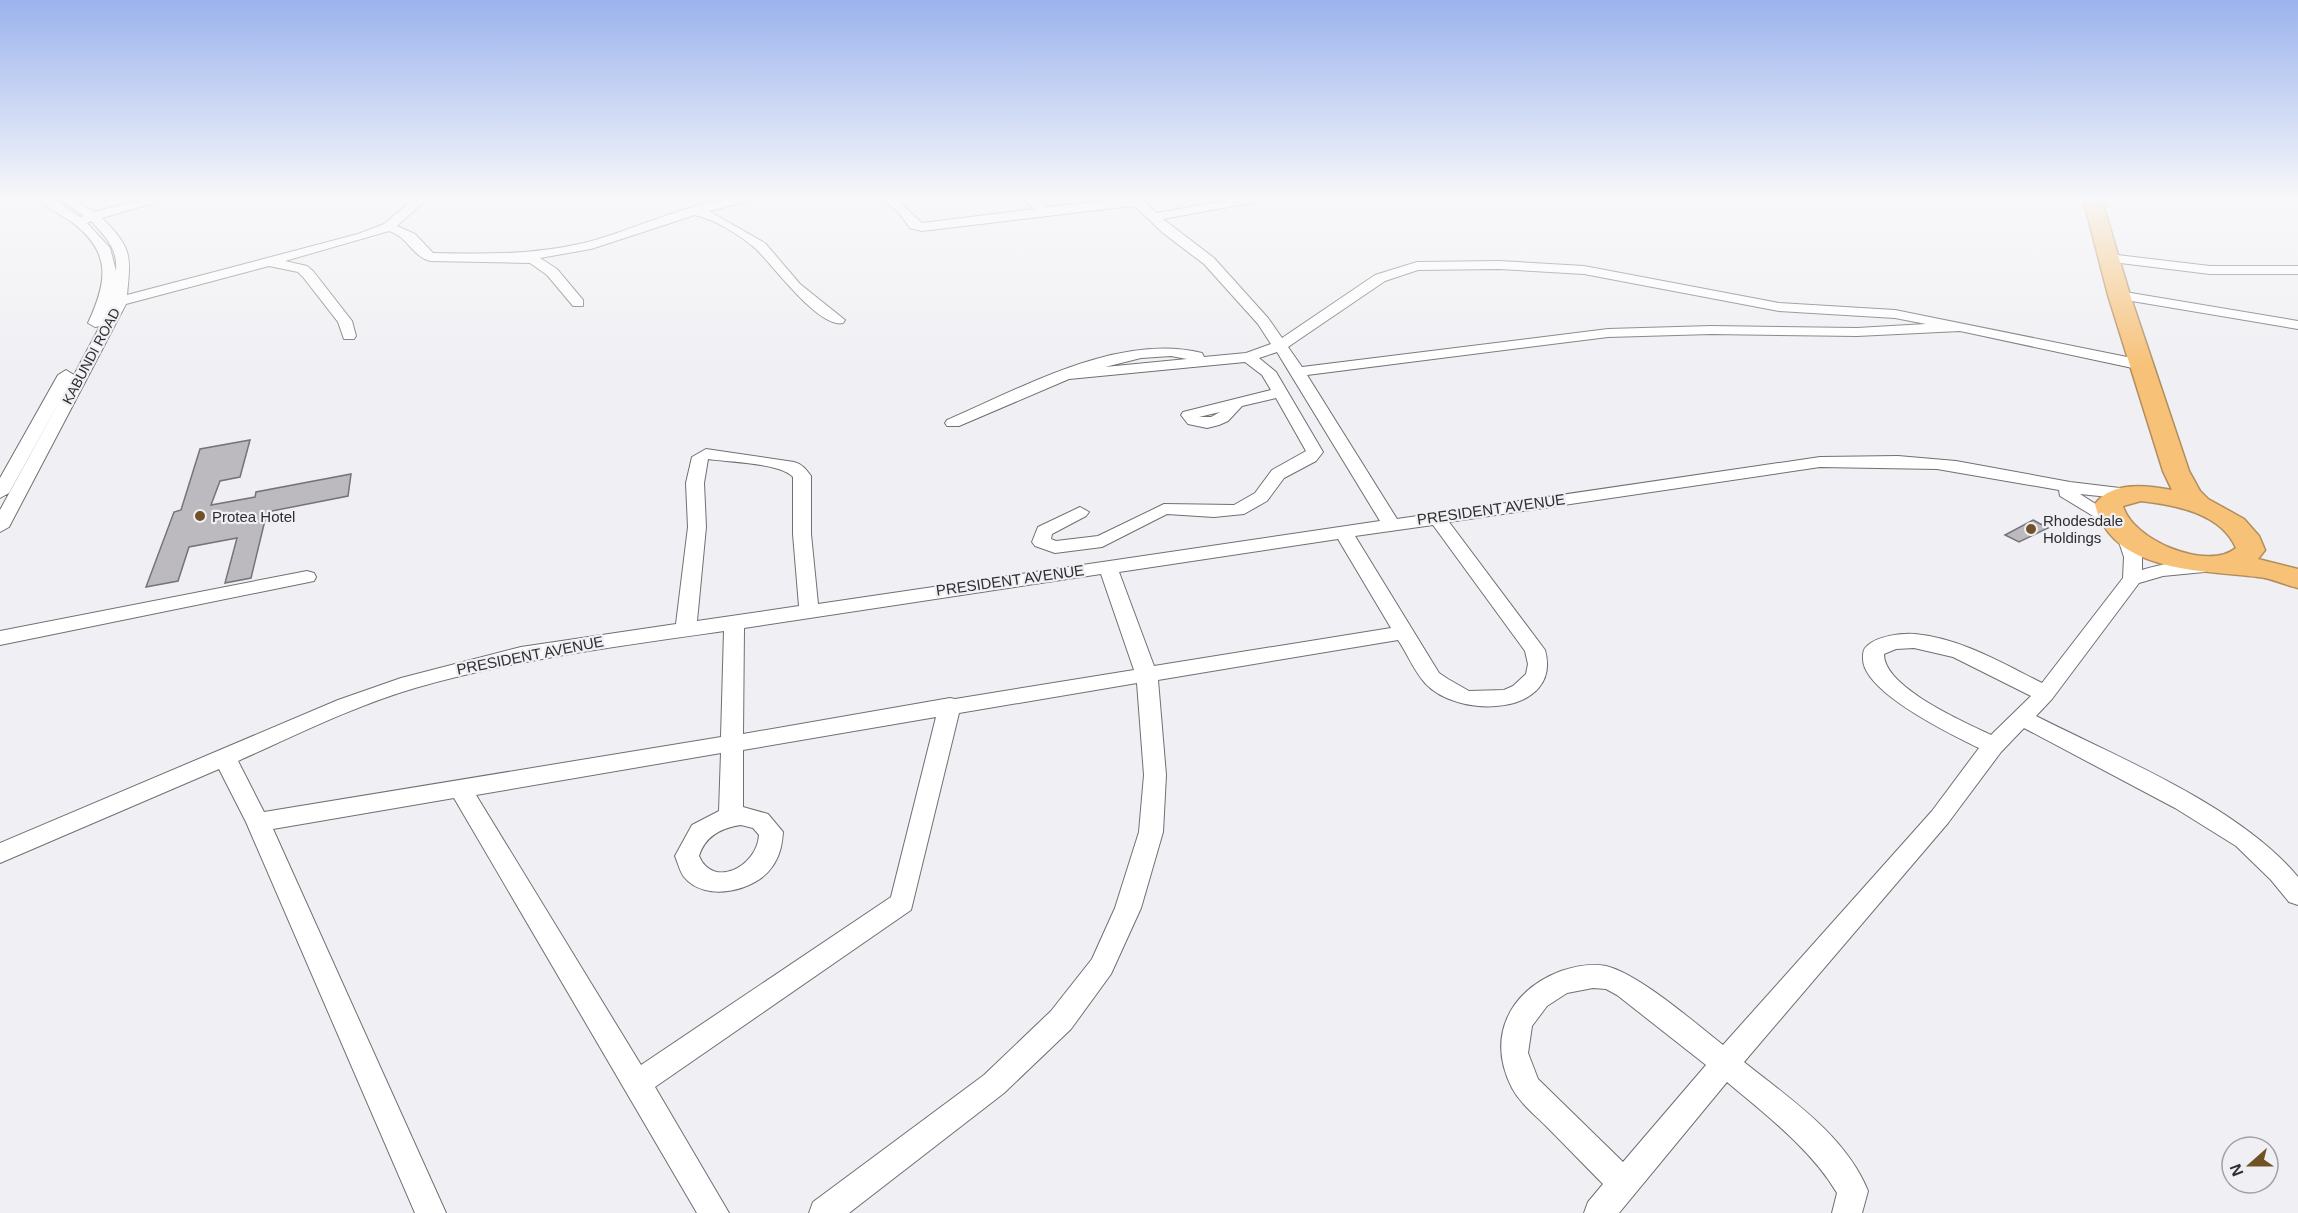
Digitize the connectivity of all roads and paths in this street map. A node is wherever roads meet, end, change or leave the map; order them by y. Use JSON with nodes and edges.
{"nodes":[{"id":1,"x":106,"y":255,"type":"edge"},
{"id":2,"x":123,"y":255,"type":"edge"},
{"id":3,"x":300,"y":255,"type":"edge"},
{"id":4,"x":425,"y":255,"type":"edge"},
{"id":5,"x":537,"y":255,"type":"edge"},
{"id":6,"x":767,"y":255,"type":"edge"},
{"id":7,"x":1199,"y":255,"type":"edge"},
{"id":8,"x":2108,"y":255,"type":"edge"},
{"id":9,"x":518,"y":258,"type":"junction"},
{"id":10,"x":2109,"y":258,"type":"junction"},
{"id":11,"x":271,"y":263,"type":"junction"},
{"id":12,"x":2298,"y":270,"type":"edge"},
{"id":13,"x":2119,"y":295,"type":"junction"},
{"id":14,"x":120,"y":302,"type":"junction"},
{"id":15,"x":578,"y":303,"type":"dead end"},
{"id":16,"x":105,"y":305,"type":"junction"},
{"id":17,"x":838,"y":320,"type":"dead end"},
{"id":18,"x":2298,"y":325,"type":"edge"},
{"id":19,"x":1960,"y":327,"type":"junction"},
{"id":20,"x":349,"y":336,"type":"dead end"},
{"id":21,"x":1280,"y":346,"type":"junction"},
{"id":22,"x":1248,"y":357,"type":"junction"},
{"id":23,"x":2142,"y":365,"type":"junction"},
{"id":24,"x":1298,"y":372,"type":"junction"},
{"id":25,"x":1280,"y":392,"type":"junction"},
{"id":26,"x":1236,"y":404,"type":"dead end"},
{"id":27,"x":953,"y":423,"type":"dead end"},
{"id":28,"x":2176,"y":471,"type":"junction"},
{"id":29,"x":2053,"y":484,"type":"junction"},
{"id":30,"x":0,"y":493,"type":"edge"},
{"id":31,"x":2134,"y":494,"type":"junction"},
{"id":32,"x":2198,"y":505,"type":"junction"},
{"id":33,"x":1080,"y":513,"type":"dead end"},
{"id":34,"x":1437,"y":518,"type":"junction"},
{"id":35,"x":1392,"y":524,"type":"junction"},
{"id":36,"x":0,"y":526,"type":"edge"},
{"id":37,"x":2120,"y":530,"type":"junction"},
{"id":38,"x":1342,"y":532,"type":"junction"},
{"id":39,"x":2249,"y":541,"type":"junction"},
{"id":40,"x":1108,"y":566,"type":"junction"},
{"id":41,"x":2216,"y":566,"type":"junction"},
{"id":42,"x":2298,"y":568,"type":"edge"},
{"id":43,"x":307,"y":577,"type":"dead end"},
{"id":44,"x":2132,"y":579,"type":"junction"},
{"id":45,"x":2298,"y":579,"type":"edge"},
{"id":46,"x":809,"y":610,"type":"junction"},
{"id":47,"x":734,"y":621,"type":"junction"},
{"id":48,"x":686,"y":628,"type":"junction"},
{"id":49,"x":1404,"y":632,"type":"junction"},
{"id":50,"x":0,"y":638,"type":"edge"},
{"id":51,"x":1147,"y":676,"type":"junction"},
{"id":52,"x":2045,"y":694,"type":"junction"},
{"id":53,"x":950,"y":705,"type":"junction"},
{"id":54,"x":2022,"y":718,"type":"junction"},
{"id":55,"x":731,"y":742,"type":"junction"},
{"id":56,"x":1993,"y":746,"type":"junction"},
{"id":57,"x":225,"y":758,"type":"junction"},
{"id":58,"x":460,"y":788,"type":"junction"},
{"id":59,"x":730,"y":817,"type":"dead end"},
{"id":60,"x":258,"y":822,"type":"junction"},
{"id":61,"x":0,"y":853,"type":"edge"},
{"id":62,"x":2298,"y":896,"type":"edge"},
{"id":63,"x":1726,"y":1062,"type":"junction"},
{"id":64,"x":636,"y":1084,"type":"junction"},
{"id":65,"x":1623,"y":1184,"type":"junction"},
{"id":66,"x":431,"y":1213,"type":"edge"},
{"id":67,"x":714,"y":1213,"type":"edge"},
{"id":68,"x":824,"y":1213,"type":"edge"},
{"id":69,"x":1599,"y":1213,"type":"edge"},
{"id":70,"x":1847,"y":1213,"type":"edge"}],
"edges":[{"from":1,"to":16,"type":"street","name":"KABUNDI ROAD"},
{"from":2,"to":14,"type":"street","name":"KABUNDI ROAD"},
{"from":3,"to":11,"type":"street"},
{"from":4,"to":9,"type":"street"},
{"from":5,"to":9,"type":"street"},
{"from":6,"to":17,"type":"street"},
{"from":7,"to":21,"type":"street"},
{"from":8,"to":10,"type":"highway"},
{"from":9,"to":15,"type":"street"},
{"from":10,"to":12,"type":"street"},
{"from":10,"to":13,"type":"highway"},
{"from":11,"to":14,"type":"street"},
{"from":11,"to":20,"type":"street"},
{"from":13,"to":18,"type":"street"},
{"from":13,"to":23,"type":"highway"},
{"from":14,"to":16,"type":"street"},
{"from":14,"to":36,"type":"street","name":"KABUNDI ROAD"},
{"from":16,"to":30,"type":"street","name":"KABUNDI ROAD"},
{"from":19,"to":21,"type":"street"},
{"from":19,"to":23,"type":"street"},
{"from":19,"to":24,"type":"street"},
{"from":21,"to":22,"type":"street"},
{"from":21,"to":24,"type":"street"},
{"from":22,"to":25,"type":"street"},
{"from":22,"to":27,"type":"street"},
{"from":23,"to":28,"type":"highway"},
{"from":24,"to":35,"type":"street"},
{"from":25,"to":26,"type":"street"},
{"from":25,"to":33,"type":"street"},
{"from":28,"to":31,"type":"highway"},
{"from":28,"to":32,"type":"highway"},
{"from":29,"to":31,"type":"street","name":"PRESIDENT AVENUE"},
{"from":29,"to":34,"type":"street","name":"PRESIDENT AVENUE"},
{"from":29,"to":37,"type":"street","name":"PRESIDENT AVENUE"},
{"from":31,"to":32,"type":"highway"},
{"from":31,"to":37,"type":"highway"},
{"from":32,"to":39,"type":"highway"},
{"from":34,"to":35,"type":"street","name":"PRESIDENT AVENUE"},
{"from":34,"to":49,"type":"street"},
{"from":35,"to":38,"type":"street","name":"PRESIDENT AVENUE"},
{"from":37,"to":41,"type":"highway"},
{"from":37,"to":44,"type":"street"},
{"from":38,"to":40,"type":"street","name":"PRESIDENT AVENUE"},
{"from":38,"to":49,"type":"street"},
{"from":39,"to":41,"type":"highway"},
{"from":39,"to":42,"type":"highway"},
{"from":40,"to":46,"type":"street","name":"PRESIDENT AVENUE"},
{"from":40,"to":51,"type":"street"},
{"from":41,"to":44,"type":"street"},
{"from":41,"to":45,"type":"highway"},
{"from":43,"to":50,"type":"street"},
{"from":44,"to":52,"type":"street"},
{"from":46,"to":47,"type":"street","name":"PRESIDENT AVENUE"},
{"from":46,"to":48,"type":"street"},
{"from":47,"to":48,"type":"street","name":"PRESIDENT AVENUE"},
{"from":47,"to":55,"type":"street"},
{"from":48,"to":57,"type":"street","name":"PRESIDENT AVENUE"},
{"from":49,"to":51,"type":"street"},
{"from":51,"to":53,"type":"street"},
{"from":51,"to":68,"type":"street"},
{"from":52,"to":54,"type":"street"},
{"from":52,"to":56,"type":"street"},
{"from":53,"to":55,"type":"street"},
{"from":53,"to":64,"type":"street"},
{"from":54,"to":56,"type":"street"},
{"from":54,"to":62,"type":"street"},
{"from":55,"to":58,"type":"street"},
{"from":55,"to":59,"type":"street"},
{"from":56,"to":63,"type":"street"},
{"from":57,"to":60,"type":"street"},
{"from":57,"to":61,"type":"street","name":"PRESIDENT AVENUE"},
{"from":58,"to":60,"type":"street"},
{"from":58,"to":64,"type":"street"},
{"from":60,"to":66,"type":"street"},
{"from":63,"to":65,"type":"street"},
{"from":63,"to":65,"type":"street"},
{"from":63,"to":70,"type":"street"},
{"from":64,"to":67,"type":"street"},
{"from":65,"to":69,"type":"street"}]}
